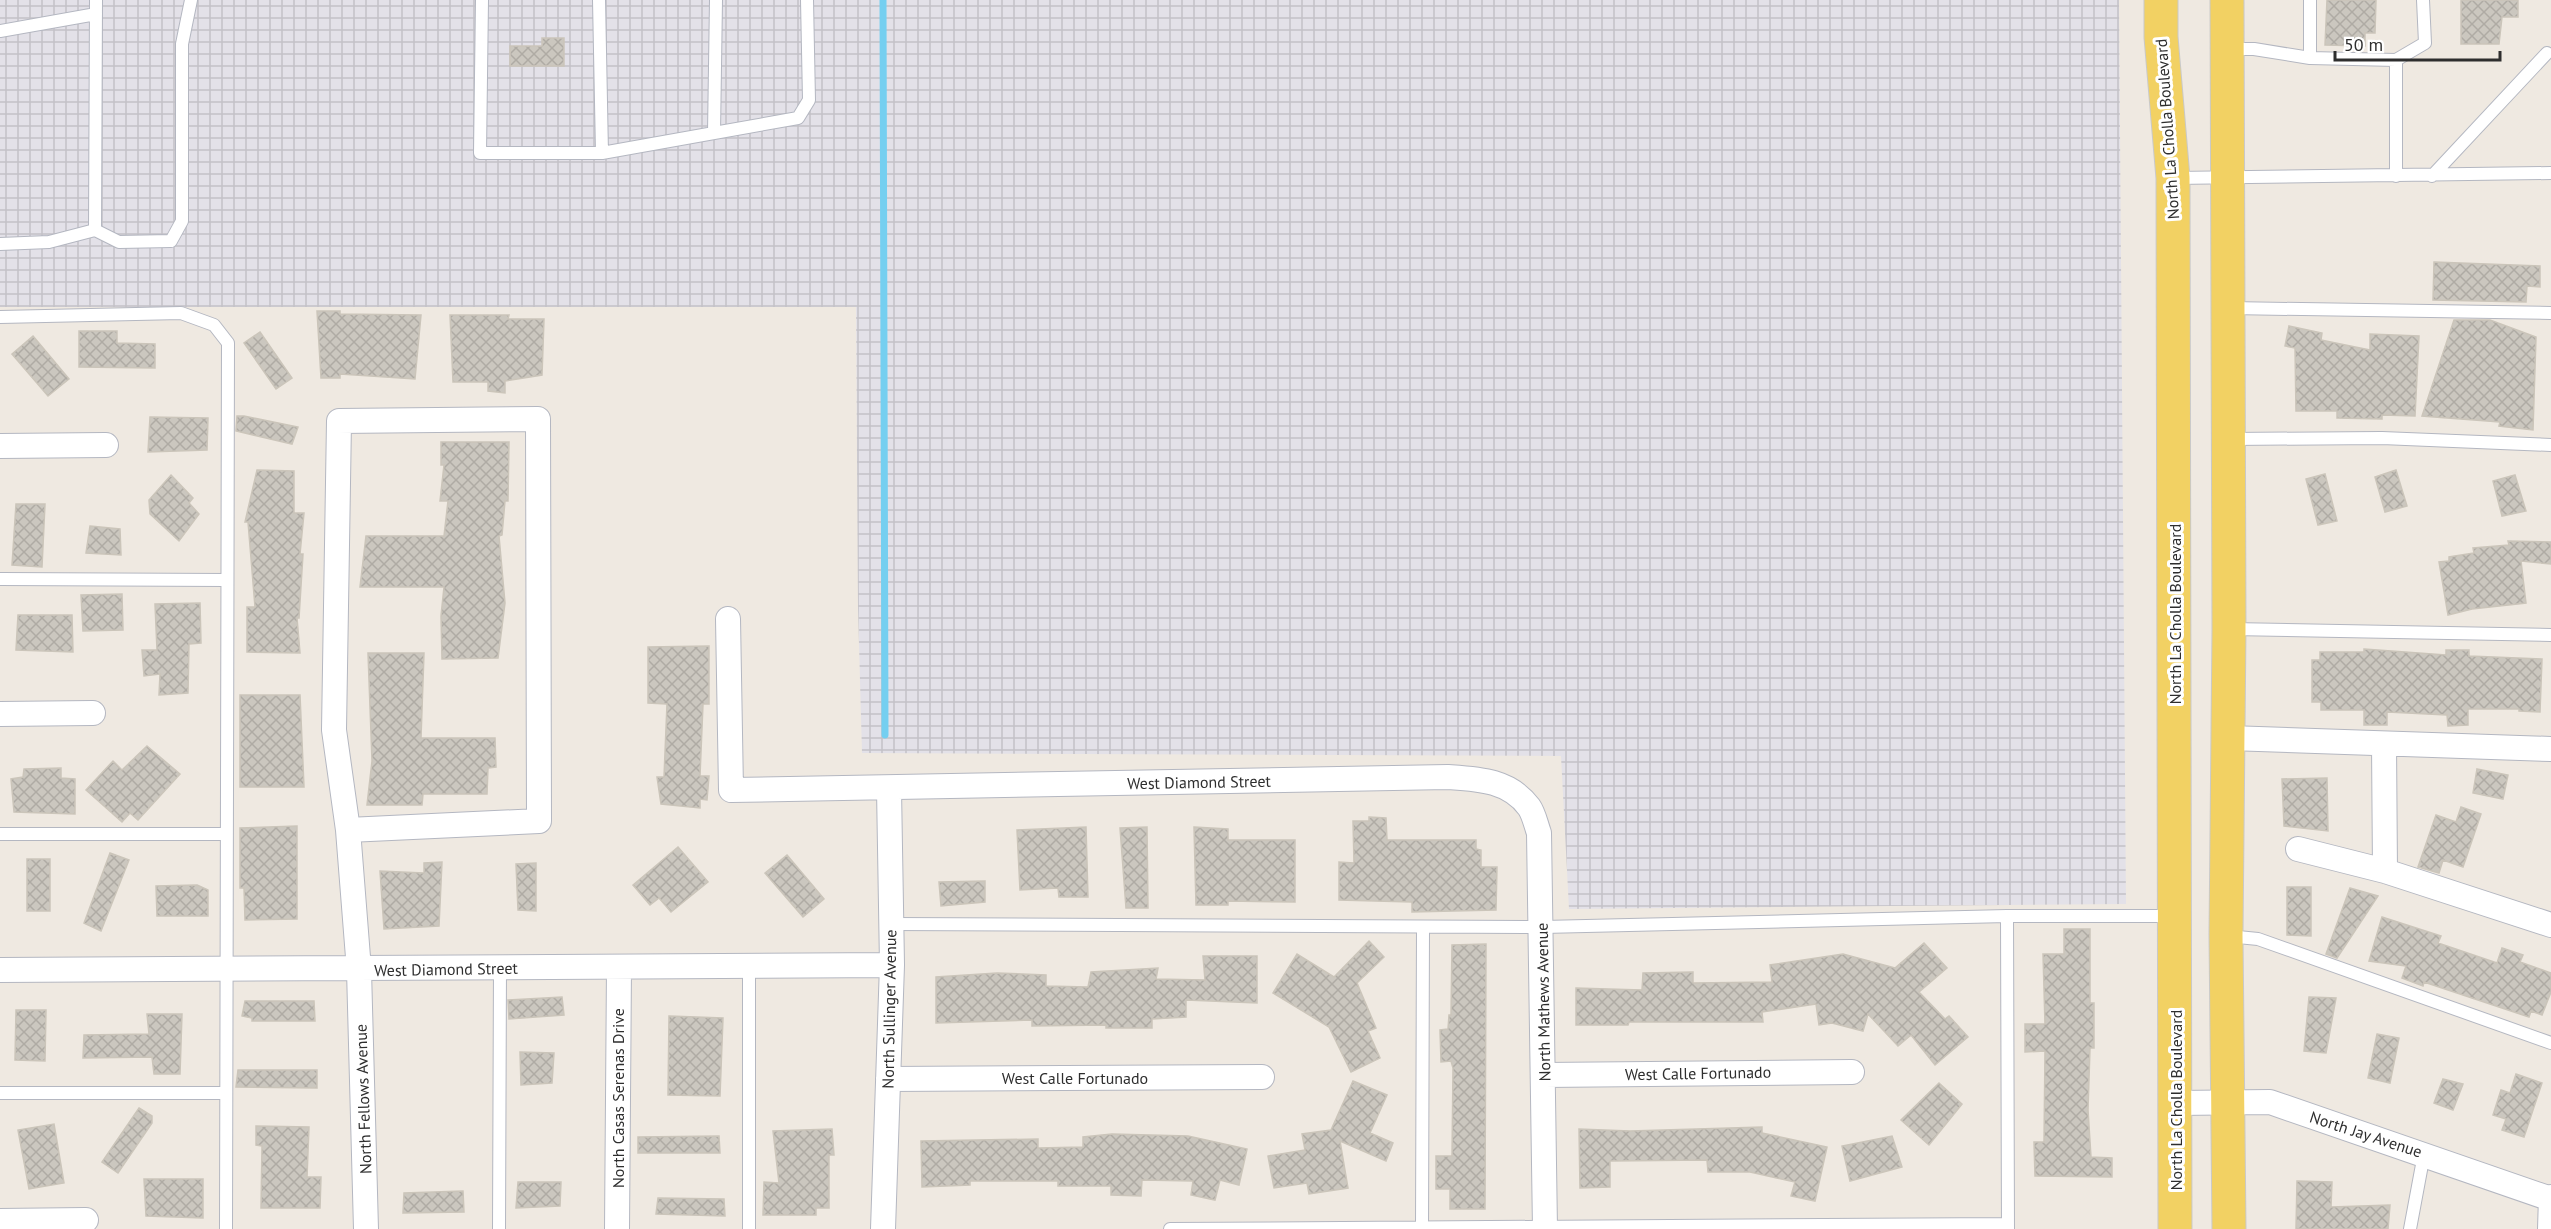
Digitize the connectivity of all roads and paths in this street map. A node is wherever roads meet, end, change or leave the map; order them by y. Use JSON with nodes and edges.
{"nodes":[{"id":1,"x":96,"y":0,"type":"edge"},
{"id":2,"x":191,"y":0,"type":"edge"},
{"id":3,"x":482,"y":0,"type":"edge"},
{"id":4,"x":599,"y":0,"type":"edge"},
{"id":5,"x":716,"y":0,"type":"edge"},
{"id":6,"x":807,"y":0,"type":"edge"},
{"id":7,"x":2161,"y":0,"type":"edge"},
{"id":8,"x":2227,"y":0,"type":"edge"},
{"id":9,"x":2310,"y":0,"type":"edge"},
{"id":10,"x":2423,"y":0,"type":"edge"},
{"id":11,"x":96,"y":14,"type":"junction"},
{"id":12,"x":0,"y":31,"type":"edge"},
{"id":13,"x":2227,"y":49,"type":"junction"},
{"id":14,"x":2547,"y":53,"type":"dead end"},
{"id":15,"x":2310,"y":58,"type":"junction"},
{"id":16,"x":2396,"y":60,"type":"junction"},
{"id":17,"x":714,"y":133,"type":"junction"},
{"id":18,"x":602,"y":153,"type":"junction"},
{"id":19,"x":2551,"y":173,"type":"edge"},
{"id":20,"x":2396,"y":176,"type":"junction"},
{"id":21,"x":2432,"y":176,"type":"junction"},
{"id":22,"x":2173,"y":178,"type":"junction"},
{"id":23,"x":2228,"y":178,"type":"junction"},
{"id":24,"x":95,"y":230,"type":"junction"},
{"id":25,"x":0,"y":244,"type":"edge"},
{"id":26,"x":2229,"y":308,"type":"junction"},
{"id":27,"x":2551,"y":313,"type":"edge"},
{"id":28,"x":0,"y":316,"type":"edge"},
{"id":29,"x":2229,"y":439,"type":"junction"},
{"id":30,"x":2551,"y":445,"type":"edge"},
{"id":31,"x":0,"y":446,"type":"edge"},
{"id":32,"x":106,"y":446,"type":"dead end"},
{"id":33,"x":0,"y":579,"type":"edge"},
{"id":34,"x":227,"y":580,"type":"junction"},
{"id":35,"x":728,"y":619,"type":"dead end"},
{"id":36,"x":2229,"y":629,"type":"junction"},
{"id":37,"x":2551,"y":635,"type":"edge"},
{"id":38,"x":93,"y":713,"type":"dead end"},
{"id":39,"x":0,"y":714,"type":"edge"},
{"id":40,"x":2229,"y":738,"type":"junction"},
{"id":41,"x":2384,"y":744,"type":"junction"},
{"id":42,"x":2551,"y":749,"type":"edge"},
{"id":43,"x":1507,"y":787,"type":"joint"},
{"id":44,"x":889,"y":789,"type":"junction"},
{"id":45,"x":348,"y":830,"type":"junction"},
{"id":46,"x":0,"y":834,"type":"edge"},
{"id":47,"x":226,"y":834,"type":"junction"},
{"id":48,"x":2298,"y":849,"type":"dead end"},
{"id":49,"x":2385,"y":871,"type":"junction"},
{"id":50,"x":2007,"y":916,"type":"junction"},
{"id":51,"x":2176,"y":916,"type":"junction"},
{"id":52,"x":891,"y":924,"type":"junction"},
{"id":53,"x":2551,"y":925,"type":"edge"},
{"id":54,"x":1543,"y":927,"type":"junction"},
{"id":55,"x":1423,"y":928,"type":"junction"},
{"id":56,"x":2226,"y":935,"type":"junction"},
{"id":57,"x":892,"y":965,"type":"junction"},
{"id":58,"x":749,"y":966,"type":"junction"},
{"id":59,"x":619,"y":967,"type":"junction"},
{"id":60,"x":500,"y":968,"type":"junction"},
{"id":61,"x":0,"y":970,"type":"edge"},
{"id":62,"x":225,"y":970,"type":"junction"},
{"id":63,"x":359,"y":970,"type":"junction"},
{"id":64,"x":2551,"y":1043,"type":"edge"},
{"id":65,"x":1852,"y":1072,"type":"dead end"},
{"id":66,"x":1544,"y":1075,"type":"junction"},
{"id":67,"x":1262,"y":1077,"type":"dead end"},
{"id":68,"x":888,"y":1079,"type":"junction"},
{"id":69,"x":0,"y":1094,"type":"edge"},
{"id":70,"x":226,"y":1094,"type":"junction"},
{"id":71,"x":2176,"y":1103,"type":"junction"},
{"id":72,"x":2229,"y":1103,"type":"junction"},
{"id":73,"x":2424,"y":1154,"type":"junction"},
{"id":74,"x":2551,"y":1198,"type":"edge"},
{"id":75,"x":86,"y":1220,"type":"dead end"},
{"id":76,"x":0,"y":1221,"type":"edge"},
{"id":77,"x":2007,"y":1226,"type":"edge"},
{"id":78,"x":1422,"y":1228,"type":"edge"},
{"id":79,"x":1545,"y":1228,"type":"edge"},
{"id":80,"x":226,"y":1229,"type":"edge"},
{"id":81,"x":366,"y":1229,"type":"edge"},
{"id":82,"x":498,"y":1229,"type":"edge"},
{"id":83,"x":617,"y":1229,"type":"edge"},
{"id":84,"x":749,"y":1229,"type":"edge"},
{"id":85,"x":883,"y":1229,"type":"edge"},
{"id":86,"x":1170,"y":1229,"type":"edge"},
{"id":87,"x":2175,"y":1229,"type":"edge"},
{"id":88,"x":2229,"y":1229,"type":"edge"},
{"id":89,"x":2410,"y":1229,"type":"edge"},
{"id":90,"x":2550,"y":1229,"type":"edge"}],
"edges":[{"from":1,"to":11,"type":"lane"},
{"from":2,"to":24,"type":"lane"},
{"from":3,"to":18,"type":"lane"},
{"from":4,"to":18,"type":"lane"},
{"from":5,"to":17,"type":"lane"},
{"from":6,"to":17,"type":"lane"},
{"from":7,"to":22,"type":"main road","name":"North La Cholla Boulevard"},
{"from":8,"to":13,"type":"main road"},
{"from":9,"to":15,"type":"lane"},
{"from":10,"to":16,"type":"lane"},
{"from":11,"to":12,"type":"lane"},
{"from":11,"to":24,"type":"lane"},
{"from":13,"to":15,"type":"lane"},
{"from":13,"to":23,"type":"main road"},
{"from":14,"to":21,"type":"lane"},
{"from":15,"to":16,"type":"lane"},
{"from":16,"to":20,"type":"lane"},
{"from":17,"to":18,"type":"lane"},
{"from":19,"to":21,"type":"lane"},
{"from":20,"to":21,"type":"lane"},
{"from":20,"to":23,"type":"lane"},
{"from":22,"to":23,"type":"lane"},
{"from":22,"to":51,"type":"main road","name":"North La Cholla Boulevard"},
{"from":23,"to":26,"type":"main road"},
{"from":24,"to":25,"type":"lane"},
{"from":26,"to":27,"type":"lane"},
{"from":26,"to":29,"type":"main road"},
{"from":28,"to":34,"type":"lane"},
{"from":29,"to":30,"type":"lane"},
{"from":29,"to":36,"type":"main road"},
{"from":31,"to":32,"type":"street"},
{"from":33,"to":34,"type":"lane"},
{"from":34,"to":47,"type":"lane"},
{"from":35,"to":44,"type":"street","name":"West Diamond Street"},
{"from":36,"to":37,"type":"lane"},
{"from":36,"to":40,"type":"main road"},
{"from":38,"to":39,"type":"street"},
{"from":40,"to":41,"type":"street"},
{"from":40,"to":56,"type":"main road"},
{"from":41,"to":42,"type":"street"},
{"from":41,"to":49,"type":"street"},
{"from":43,"to":44,"type":"street","name":"West Diamond Street"},
{"from":43,"to":54,"type":"street","name":"North Mathews Avenue"},
{"from":44,"to":52,"type":"street","name":"North Sullinger Avenue"},
{"from":45,"to":45,"type":"street","name":"North Fellows Avenue"},
{"from":45,"to":63,"type":"street","name":"North Fellows Avenue"},
{"from":46,"to":47,"type":"lane"},
{"from":47,"to":62,"type":"lane"},
{"from":48,"to":49,"type":"street"},
{"from":49,"to":53,"type":"street"},
{"from":50,"to":51,"type":"lane"},
{"from":50,"to":54,"type":"lane"},
{"from":50,"to":77,"type":"lane"},
{"from":51,"to":71,"type":"main road","name":"North La Cholla Boulevard"},
{"from":52,"to":55,"type":"lane"},
{"from":52,"to":57,"type":"street","name":"North Sullinger Avenue"},
{"from":54,"to":55,"type":"lane"},
{"from":54,"to":66,"type":"street","name":"North Mathews Avenue"},
{"from":55,"to":78,"type":"lane"},
{"from":56,"to":64,"type":"lane"},
{"from":56,"to":72,"type":"main road"},
{"from":57,"to":58,"type":"street","name":"West Diamond Street"},
{"from":57,"to":68,"type":"street","name":"North Sullinger Avenue"},
{"from":58,"to":59,"type":"street","name":"West Diamond Street"},
{"from":58,"to":84,"type":"lane"},
{"from":59,"to":60,"type":"street","name":"West Diamond Street"},
{"from":59,"to":83,"type":"street","name":"North Casas Serenas Drive"},
{"from":60,"to":63,"type":"street","name":"West Diamond Street"},
{"from":60,"to":82,"type":"lane"},
{"from":61,"to":62,"type":"street","name":"West Diamond Street"},
{"from":62,"to":63,"type":"street","name":"West Diamond Street"},
{"from":62,"to":70,"type":"lane"},
{"from":63,"to":81,"type":"street","name":"North Fellows Avenue"},
{"from":65,"to":66,"type":"street","name":"West Calle Fortunado"},
{"from":66,"to":79,"type":"street","name":"North Mathews Avenue"},
{"from":67,"to":68,"type":"street","name":"West Calle Fortunado"},
{"from":68,"to":85,"type":"street","name":"North Sullinger Avenue"},
{"from":69,"to":70,"type":"lane"},
{"from":70,"to":80,"type":"lane"},
{"from":71,"to":72,"type":"street","name":"North Jay Avenue"},
{"from":71,"to":87,"type":"main road","name":"North La Cholla Boulevard"},
{"from":72,"to":73,"type":"street","name":"North Jay Avenue"},
{"from":72,"to":88,"type":"main road"},
{"from":73,"to":74,"type":"street","name":"North Jay Avenue"},
{"from":73,"to":89,"type":"lane"},
{"from":74,"to":90,"type":"street"},
{"from":75,"to":76,"type":"street"},
{"from":77,"to":79,"type":"lane"},
{"from":78,"to":79,"type":"lane"},
{"from":78,"to":86,"type":"lane"}]}
